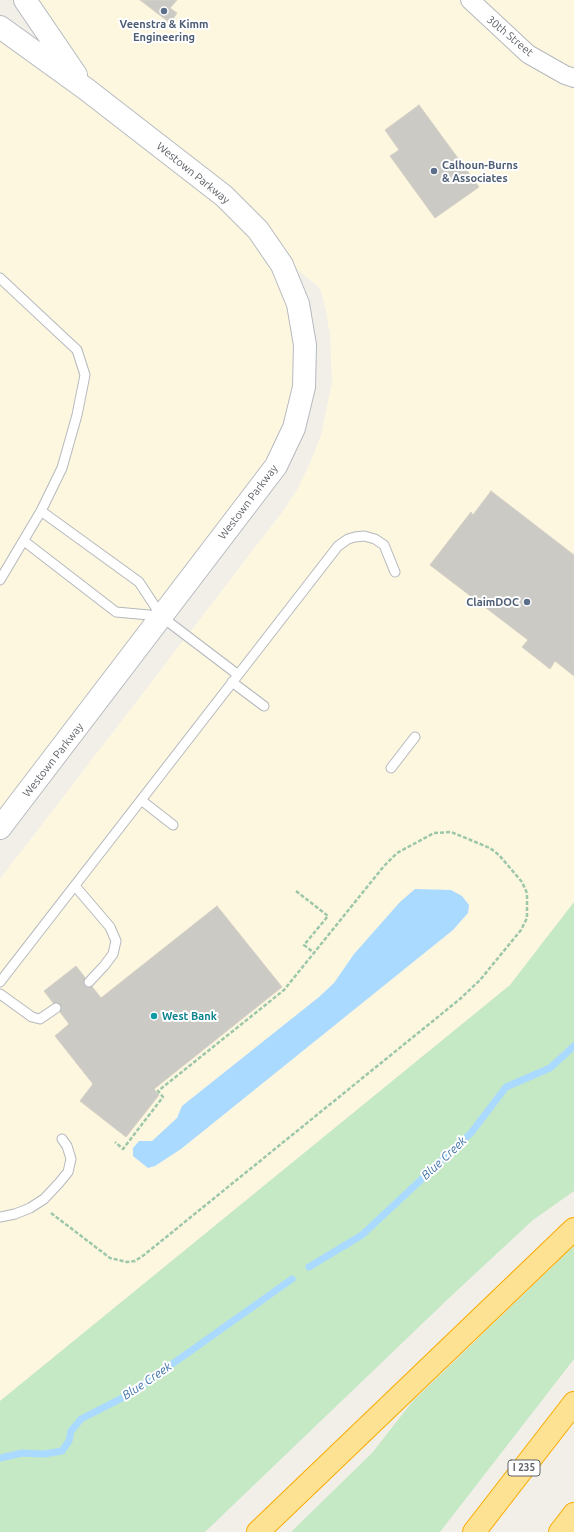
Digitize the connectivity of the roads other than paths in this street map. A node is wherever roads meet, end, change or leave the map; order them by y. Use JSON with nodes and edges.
{"nodes":[{"id":1,"x":25,"y":0,"type":"edge"},
{"id":2,"x":470,"y":0,"type":"edge"},
{"id":3,"x":0,"y":27,"type":"edge"},
{"id":4,"x":574,"y":78,"type":"edge"},
{"id":5,"x":86,"y":89,"type":"junction"},
{"id":6,"x":0,"y":278,"type":"edge"},
{"id":7,"x":41,"y":511,"type":"junction"},
{"id":8,"x":24,"y":541,"type":"junction"},
{"id":9,"x":394,"y":572,"type":"dead end"},
{"id":10,"x":0,"y":580,"type":"edge"},
{"id":11,"x":162,"y":617,"type":"junction"},
{"id":12,"x":235,"y":678,"type":"junction"},
{"id":13,"x":264,"y":706,"type":"dead end"},
{"id":14,"x":415,"y":737,"type":"dead end"},
{"id":15,"x":391,"y":768,"type":"dead end"},
{"id":16,"x":141,"y":800,"type":"junction"},
{"id":17,"x":172,"y":825,"type":"dead end"},
{"id":18,"x":0,"y":828,"type":"edge"},
{"id":19,"x":75,"y":886,"type":"junction"},
{"id":20,"x":0,"y":982,"type":"edge"},
{"id":21,"x":89,"y":982,"type":"dead end"},
{"id":22,"x":0,"y":994,"type":"edge"},
{"id":23,"x":56,"y":1008,"type":"dead end"},
{"id":24,"x":62,"y":1139,"type":"dead end"},
{"id":25,"x":0,"y":1217,"type":"edge"},
{"id":26,"x":574,"y":1229,"type":"edge"},
{"id":27,"x":574,"y":1404,"type":"edge"},
{"id":28,"x":574,"y":1514,"type":"edge"},
{"id":29,"x":258,"y":1532,"type":"edge"},
{"id":30,"x":474,"y":1532,"type":"edge"},
{"id":31,"x":560,"y":1532,"type":"edge"}],
"edges":[{"from":1,"to":5,"type":"street"},
{"from":2,"to":4,"type":"street","name":"30th Street"},
{"from":3,"to":5,"type":"street","name":"Westown Parkway"},
{"from":5,"to":11,"type":"street","name":"Westown Parkway"},
{"from":6,"to":7,"type":"lane"},
{"from":7,"to":8,"type":"lane"},
{"from":7,"to":11,"type":"lane"},
{"from":8,"to":10,"type":"lane"},
{"from":8,"to":11,"type":"lane"},
{"from":9,"to":12,"type":"lane"},
{"from":11,"to":12,"type":"lane"},
{"from":11,"to":18,"type":"street","name":"Westown Parkway"},
{"from":12,"to":13,"type":"lane"},
{"from":12,"to":16,"type":"lane"},
{"from":14,"to":15,"type":"lane"},
{"from":16,"to":17,"type":"lane"},
{"from":16,"to":19,"type":"lane"},
{"from":19,"to":20,"type":"lane"},
{"from":19,"to":21,"type":"lane"},
{"from":22,"to":23,"type":"lane"},
{"from":24,"to":25,"type":"lane"},
{"from":26,"to":29,"type":"highway"},
{"from":27,"to":30,"type":"highway","number":"I 235"},
{"from":28,"to":31,"type":"highway"}]}
